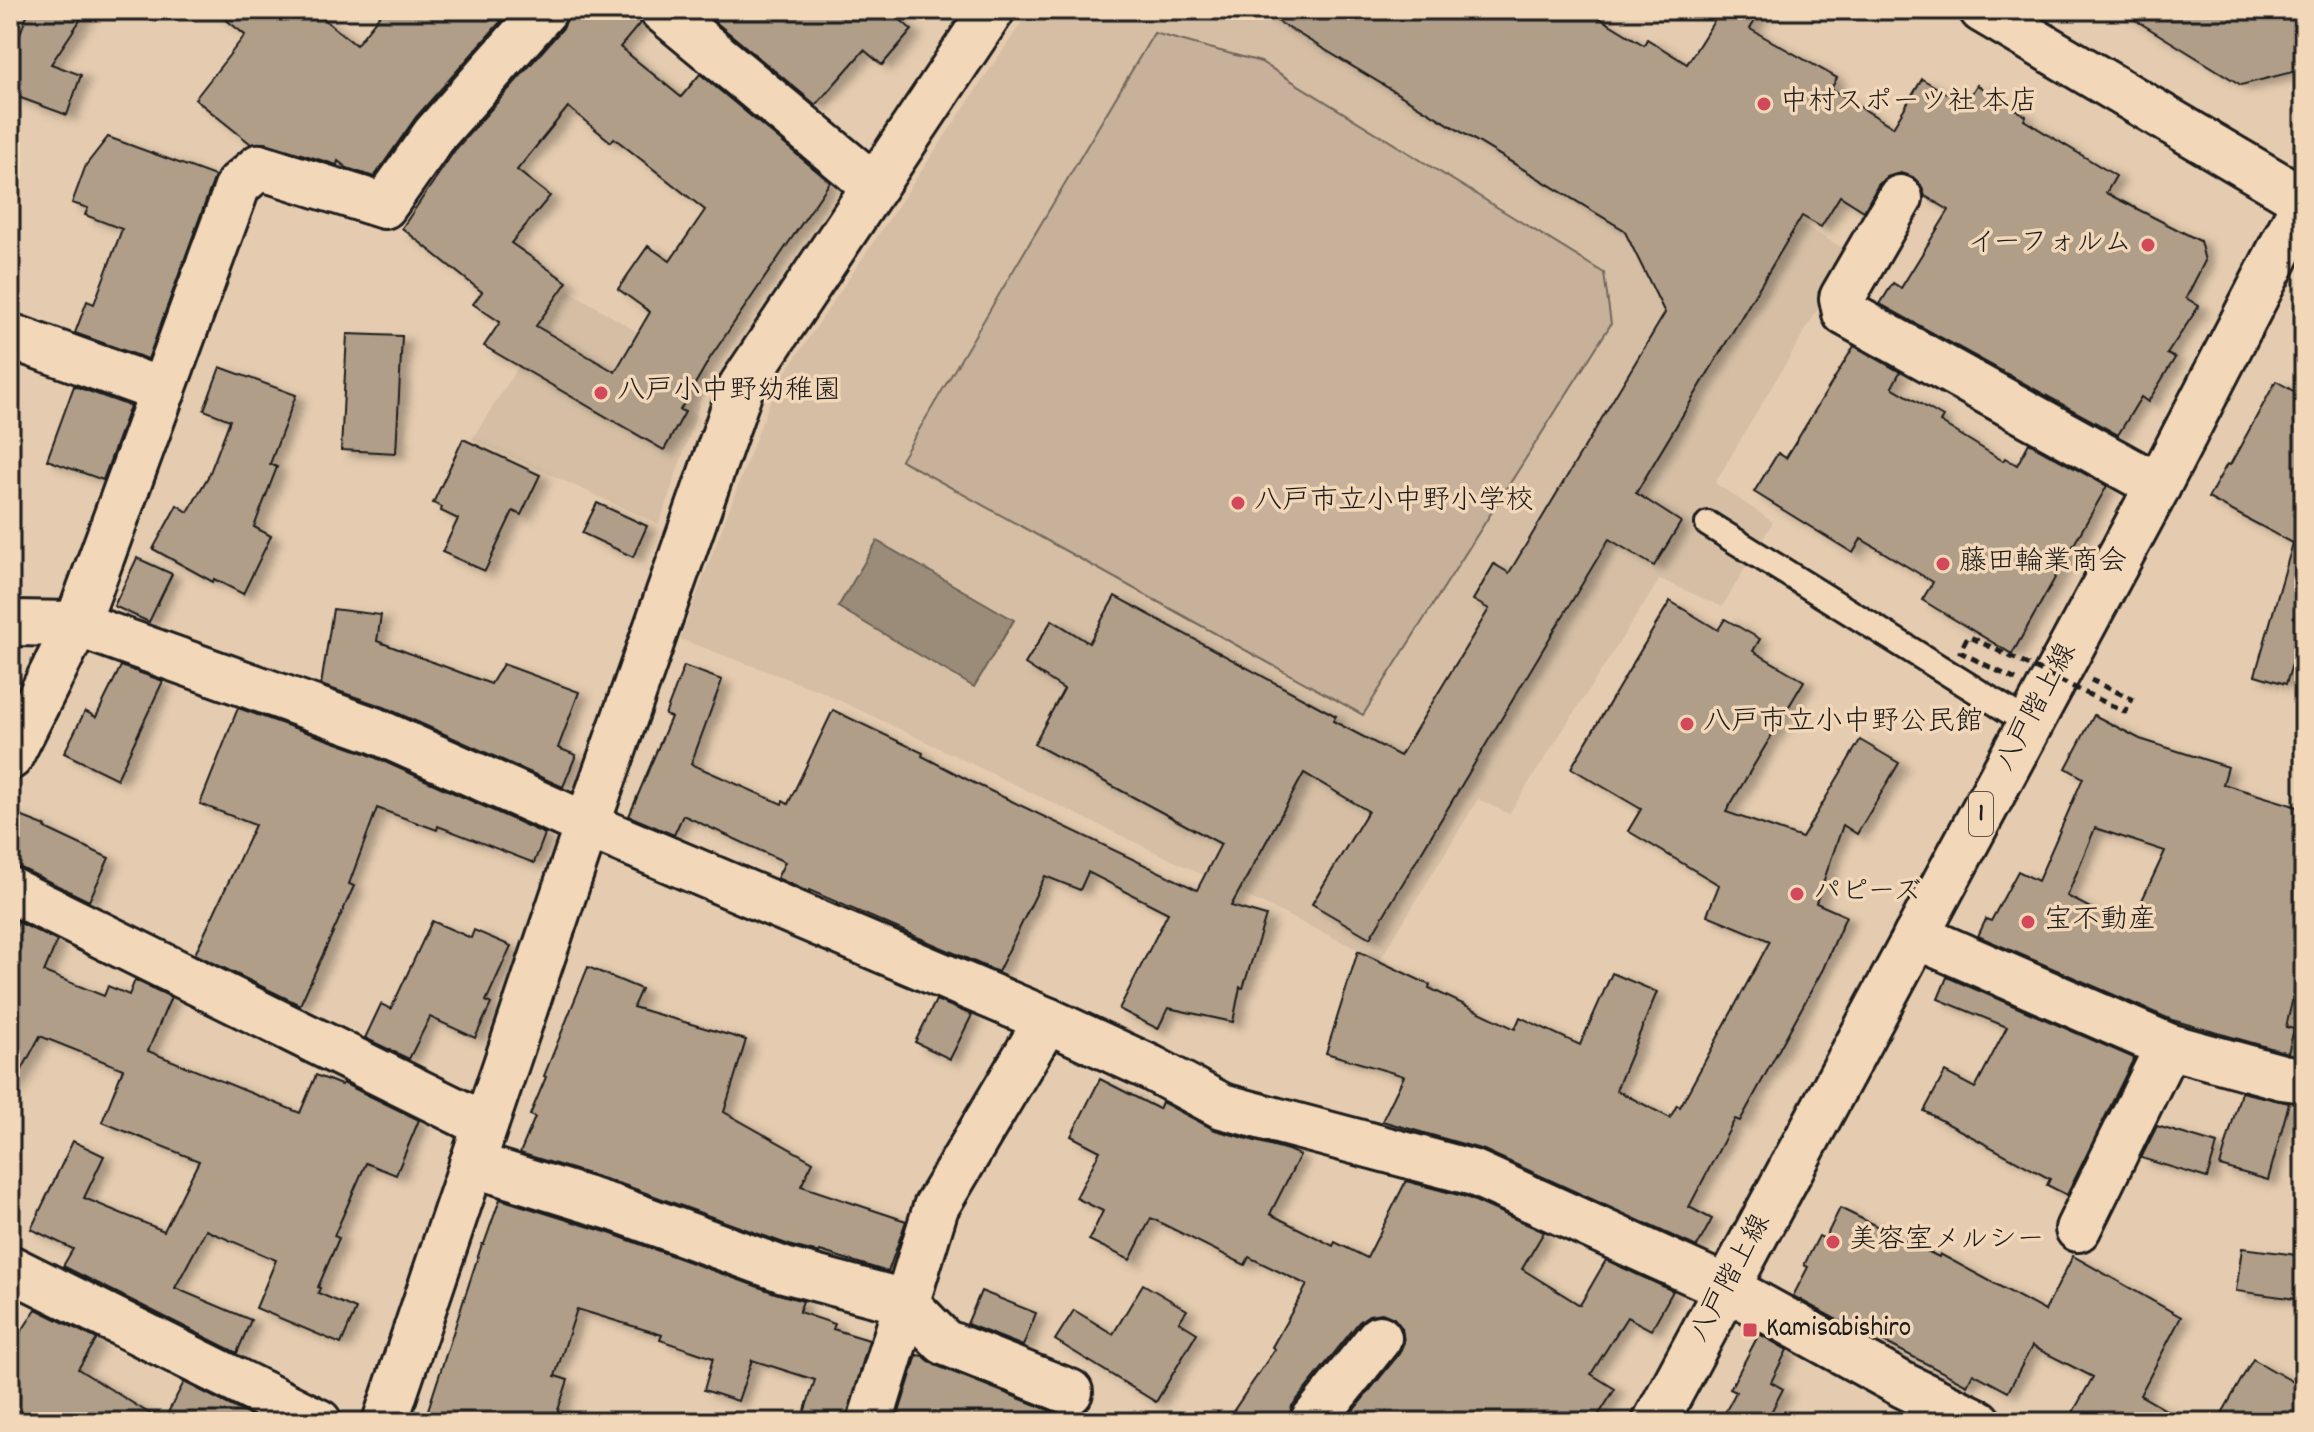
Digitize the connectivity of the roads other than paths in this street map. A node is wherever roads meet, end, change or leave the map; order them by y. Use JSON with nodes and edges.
{"nodes":[{"id":1,"x":545,"y":10,"type":"edge"},
{"id":2,"x":662,"y":10,"type":"edge"},
{"id":3,"x":992,"y":10,"type":"edge"},
{"id":4,"x":1982,"y":10,"type":"edge"},
{"id":5,"x":874,"y":186,"type":"junction"},
{"id":6,"x":1900,"y":198,"type":"dead end"},
{"id":7,"x":2304,"y":202,"type":"edge"},
{"id":8,"x":10,"y":336,"type":"edge"},
{"id":9,"x":163,"y":391,"type":"junction"},
{"id":10,"x":2158,"y":486,"type":"junction"},
{"id":11,"x":1708,"y":524,"type":"dead end"},
{"id":12,"x":10,"y":623,"type":"edge"},
{"id":13,"x":77,"y":624,"type":"junction"},
{"id":14,"x":2030,"y":724,"type":"junction"},
{"id":15,"x":10,"y":757,"type":"edge"},
{"id":16,"x":587,"y":825,"type":"junction"},
{"id":17,"x":10,"y":890,"type":"edge"},
{"id":18,"x":1916,"y":936,"type":"junction"},
{"id":19,"x":1047,"y":1020,"type":"junction"},
{"id":20,"x":2168,"y":1046,"type":"junction"},
{"id":21,"x":2304,"y":1080,"type":"edge"},
{"id":22,"x":478,"y":1144,"type":"junction"},
{"id":23,"x":2078,"y":1229,"type":"dead end"},
{"id":24,"x":10,"y":1268,"type":"edge"},
{"id":25,"x":1727,"y":1288,"type":"junction"},
{"id":26,"x":905,"y":1302,"type":"junction"},
{"id":27,"x":1379,"y":1338,"type":"dead end"},
{"id":28,"x":1070,"y":1392,"type":"dead end"},
{"id":29,"x":319,"y":1422,"type":"edge"},
{"id":30,"x":385,"y":1422,"type":"edge"},
{"id":31,"x":870,"y":1422,"type":"edge"},
{"id":32,"x":1312,"y":1422,"type":"edge"},
{"id":33,"x":1655,"y":1422,"type":"edge"},
{"id":34,"x":1979,"y":1422,"type":"edge"}],
"edges":[{"from":1,"to":9,"type":"street"},
{"from":2,"to":5,"type":"street"},
{"from":3,"to":5,"type":"street"},
{"from":4,"to":7,"type":"street"},
{"from":5,"to":16,"type":"street"},
{"from":6,"to":10,"type":"street"},
{"from":7,"to":10,"type":"street","name":"八戸階上線","number":"1"},
{"from":8,"to":9,"type":"street"},
{"from":9,"to":13,"type":"street"},
{"from":10,"to":14,"type":"street","name":"八戸階上線","number":"1"},
{"from":11,"to":14,"type":"lane"},
{"from":12,"to":13,"type":"street"},
{"from":13,"to":15,"type":"street"},
{"from":13,"to":16,"type":"street"},
{"from":14,"to":18,"type":"street","name":"八戸階上線","number":"1"},
{"from":16,"to":19,"type":"street"},
{"from":16,"to":22,"type":"street"},
{"from":17,"to":22,"type":"street"},
{"from":18,"to":20,"type":"street"},
{"from":18,"to":25,"type":"street","name":"八戸階上線","number":"1"},
{"from":19,"to":25,"type":"street"},
{"from":19,"to":26,"type":"street"},
{"from":20,"to":21,"type":"street"},
{"from":20,"to":23,"type":"street"},
{"from":22,"to":26,"type":"street"},
{"from":22,"to":30,"type":"street"},
{"from":24,"to":29,"type":"street"},
{"from":25,"to":33,"type":"street","name":"八戸階上線","number":"1"},
{"from":25,"to":34,"type":"street"},
{"from":26,"to":28,"type":"street"},
{"from":26,"to":31,"type":"street"},
{"from":27,"to":32,"type":"street"}]}
